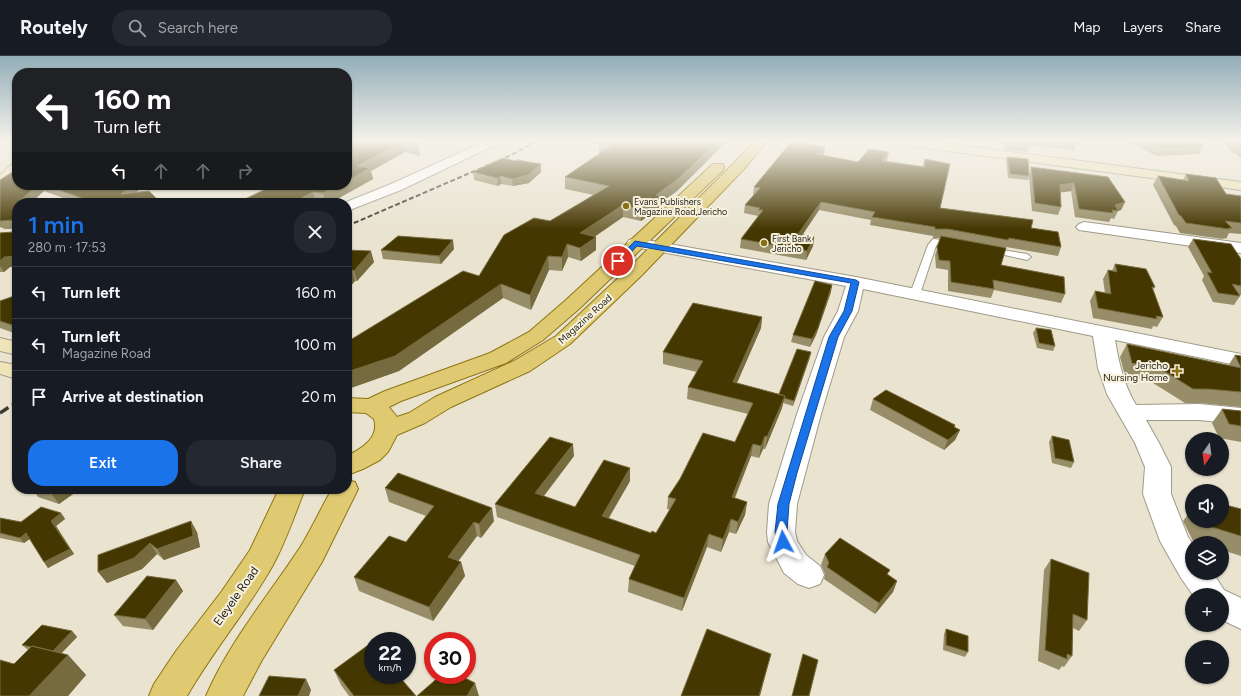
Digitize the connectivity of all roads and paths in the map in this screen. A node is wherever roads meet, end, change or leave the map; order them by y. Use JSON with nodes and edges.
{"nodes":[{"id":1,"x":433,"y":170,"type":"edge"},
{"id":2,"x":715,"y":170,"type":"edge"},
{"id":3,"x":734,"y":170,"type":"edge"},
{"id":4,"x":1120,"y":170,"type":"edge"},
{"id":5,"x":12,"y":172,"type":"edge"},
{"id":6,"x":0,"y":182,"type":"edge"},
{"id":7,"x":1241,"y":186,"type":"edge"},
{"id":8,"x":352,"y":205,"type":"edge"},
{"id":9,"x":1084,"y":227,"type":"dead end"},
{"id":10,"x":635,"y":244,"type":"junction"},
{"id":11,"x":960,"y":244,"type":"edge"},
{"id":12,"x":658,"y":248,"type":"junction"},
{"id":13,"x":982,"y":248,"type":"edge"},
{"id":14,"x":1241,"y":248,"type":"edge"},
{"id":15,"x":1027,"y":257,"type":"dead end"},
{"id":16,"x":856,"y":282,"type":"junction"},
{"id":17,"x":914,"y":294,"type":"junction"},
{"id":18,"x":1103,"y":333,"type":"junction"},
{"id":19,"x":0,"y":344,"type":"edge"},
{"id":20,"x":12,"y":348,"type":"edge"},
{"id":21,"x":1241,"y":360,"type":"edge"},
{"id":22,"x":0,"y":368,"type":"edge"},
{"id":23,"x":12,"y":371,"type":"edge"},
{"id":24,"x":352,"y":405,"type":"edge"},
{"id":25,"x":370,"y":407,"type":"junction"},
{"id":26,"x":1130,"y":413,"type":"junction"},
{"id":27,"x":1241,"y":416,"type":"edge"},
{"id":28,"x":388,"y":430,"type":"junction"},
{"id":29,"x":353,"y":463,"type":"edge"},
{"id":30,"x":290,"y":494,"type":"edge"},
{"id":31,"x":342,"y":494,"type":"edge"},
{"id":32,"x":1185,"y":557,"type":"edge"},
{"id":33,"x":809,"y":574,"type":"dead end"},
{"id":34,"x":1199,"y":580,"type":"edge"},
{"id":35,"x":1206,"y":588,"type":"edge"},
{"id":36,"x":1229,"y":607,"type":"edge"},
{"id":37,"x":1241,"y":615,"type":"edge"},
{"id":38,"x":167,"y":696,"type":"edge"},
{"id":39,"x":224,"y":696,"type":"edge"}],
"edges":[{"from":1,"to":8,"type":"street"},
{"from":2,"to":10,"type":"main road","name":"Magazine Road"},
{"from":3,"to":12,"type":"main road","name":"Magazine Road"},
{"from":4,"to":7,"type":"street"},
{"from":5,"to":6,"type":"street"},
{"from":9,"to":14,"type":"street"},
{"from":10,"to":12,"type":"street"},
{"from":10,"to":25,"type":"main road","name":"Magazine Road"},
{"from":11,"to":17,"type":"lane"},
{"from":12,"to":16,"type":"street"},
{"from":12,"to":28,"type":"main road","name":"Magazine Road"},
{"from":13,"to":15,"type":"lane"},
{"from":16,"to":17,"type":"street"},
{"from":16,"to":33,"type":"street"},
{"from":17,"to":18,"type":"street"},
{"from":18,"to":21,"type":"street"},
{"from":18,"to":26,"type":"street"},
{"from":19,"to":20,"type":"street"},
{"from":22,"to":23,"type":"street"},
{"from":24,"to":25,"type":"main road"},
{"from":25,"to":28,"type":"main road"},
{"from":26,"to":27,"type":"street"},
{"from":26,"to":32,"type":"street"},
{"from":28,"to":29,"type":"main road"},
{"from":30,"to":38,"type":"main road","name":"Eleyele Road"},
{"from":31,"to":39,"type":"main road"},
{"from":34,"to":35,"type":"street"},
{"from":36,"to":37,"type":"street"}]}
